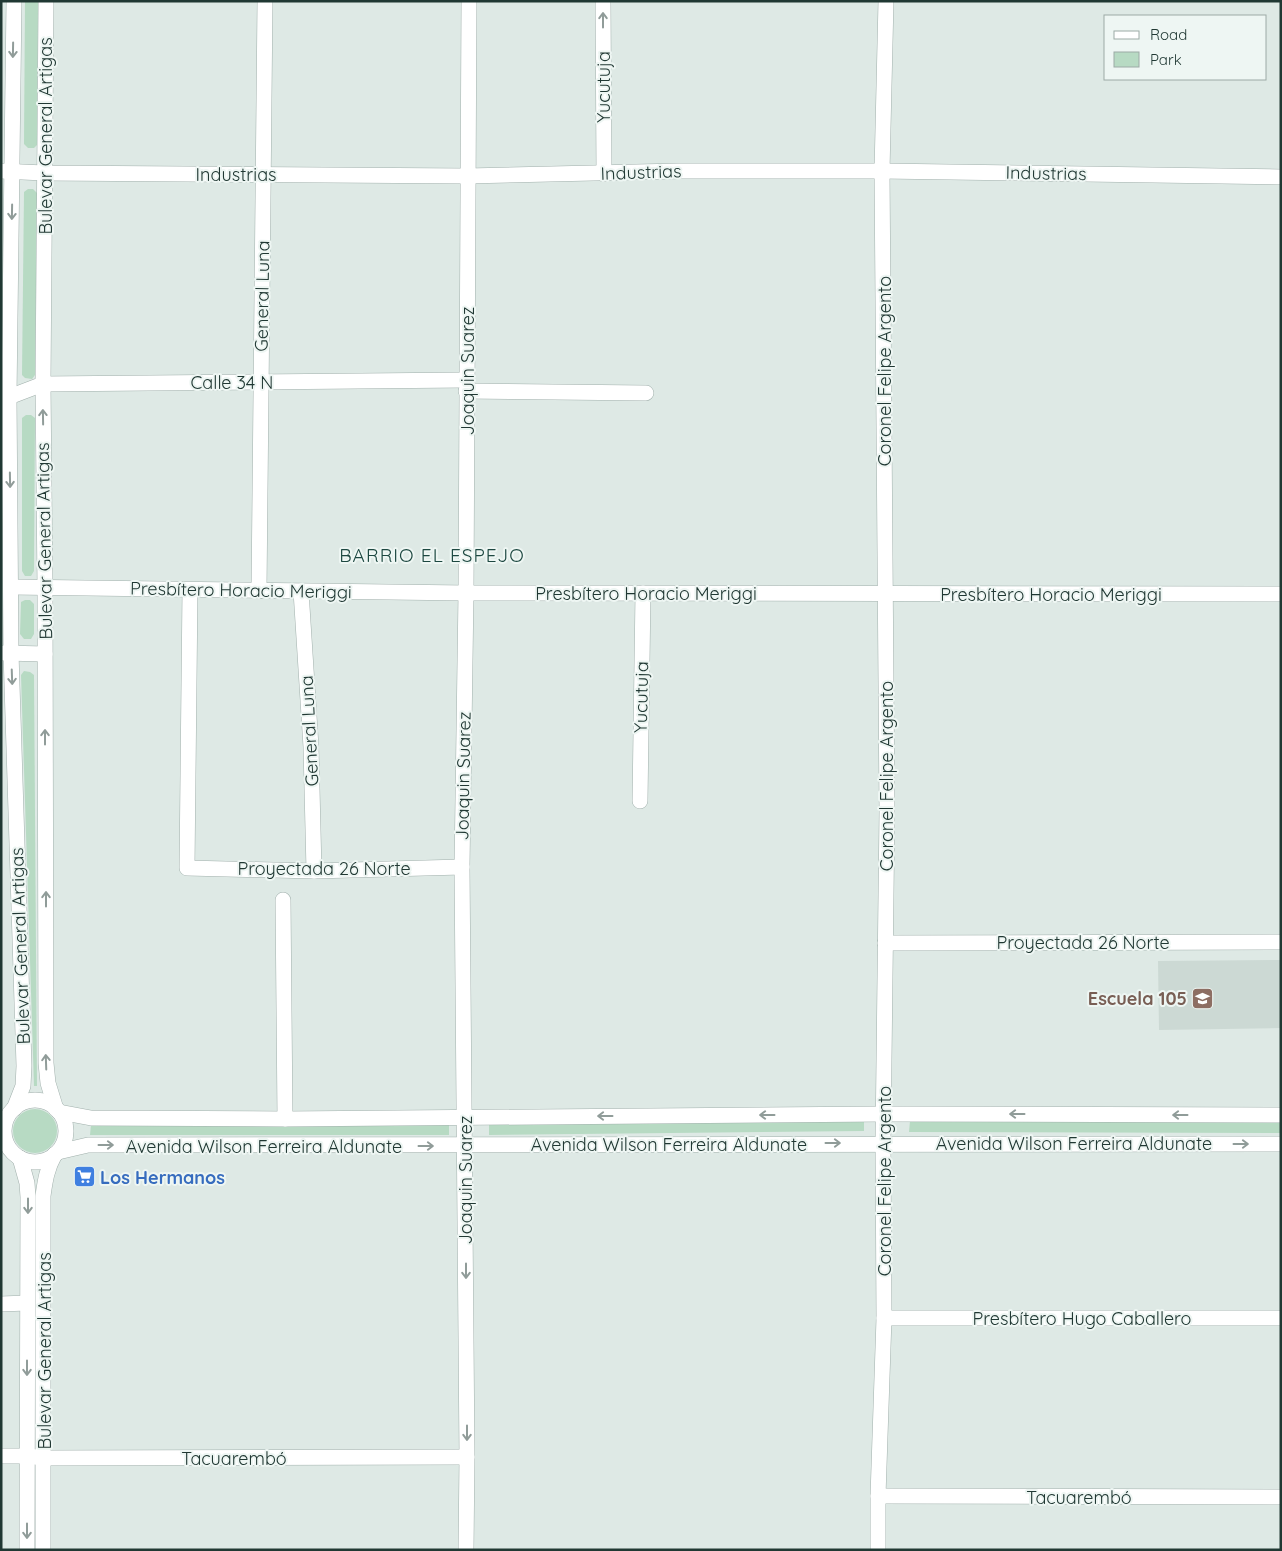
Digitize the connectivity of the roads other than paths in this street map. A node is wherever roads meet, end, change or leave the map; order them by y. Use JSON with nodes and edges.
{"nodes":[{"id":1,"x":14,"y":1,"type":"edge"},
{"id":2,"x":46,"y":1,"type":"edge"},
{"id":3,"x":265,"y":1,"type":"edge"},
{"id":4,"x":469,"y":1,"type":"edge"},
{"id":5,"x":603,"y":1,"type":"edge"},
{"id":6,"x":886,"y":1,"type":"edge"},
{"id":7,"x":7,"y":171,"type":"edge"},
{"id":8,"x":882,"y":171,"type":"junction"},
{"id":9,"x":44,"y":173,"type":"junction"},
{"id":10,"x":604,"y":174,"type":"junction"},
{"id":11,"x":263,"y":175,"type":"junction"},
{"id":12,"x":467,"y":176,"type":"junction"},
{"id":13,"x":1281,"y":177,"type":"edge"},
{"id":14,"x":261,"y":382,"type":"junction"},
{"id":15,"x":43,"y":384,"type":"junction"},
{"id":16,"x":466,"y":386,"type":"junction"},
{"id":17,"x":646,"y":393,"type":"dead end"},
{"id":18,"x":5,"y":397,"type":"edge"},
{"id":19,"x":11,"y":587,"type":"junction"},
{"id":20,"x":46,"y":588,"type":"junction"},
{"id":21,"x":190,"y":590,"type":"junction"},
{"id":22,"x":259,"y":591,"type":"junction"},
{"id":23,"x":301,"y":591,"type":"junction"},
{"id":24,"x":466,"y":593,"type":"junction"},
{"id":25,"x":643,"y":593,"type":"junction"},
{"id":26,"x":1281,"y":594,"type":"edge"},
{"id":27,"x":886,"y":595,"type":"junction"},
{"id":28,"x":6,"y":653,"type":"edge"},
{"id":29,"x":45,"y":654,"type":"junction"},
{"id":30,"x":640,"y":801,"type":"dead end"},
{"id":31,"x":462,"y":867,"type":"junction"},
{"id":32,"x":314,"y":871,"type":"junction"},
{"id":33,"x":283,"y":900,"type":"dead end"},
{"id":34,"x":1281,"y":942,"type":"edge"},
{"id":35,"x":885,"y":943,"type":"junction"},
{"id":36,"x":58,"y":1110,"type":"junction"},
{"id":37,"x":9,"y":1112,"type":"edge"},
{"id":38,"x":884,"y":1114,"type":"junction"},
{"id":39,"x":1281,"y":1115,"type":"edge"},
{"id":40,"x":465,"y":1117,"type":"junction"},
{"id":41,"x":285,"y":1119,"type":"junction"},
{"id":42,"x":882,"y":1143,"type":"junction"},
{"id":43,"x":1281,"y":1144,"type":"edge"},
{"id":44,"x":465,"y":1146,"type":"junction"},
{"id":45,"x":10,"y":1152,"type":"edge"},
{"id":46,"x":57,"y":1153,"type":"junction"},
{"id":47,"x":27,"y":1303,"type":"junction"},
{"id":48,"x":1,"y":1304,"type":"edge"},
{"id":49,"x":884,"y":1318,"type":"junction"},
{"id":50,"x":1281,"y":1318,"type":"edge"},
{"id":51,"x":1,"y":1456,"type":"edge"},
{"id":52,"x":27,"y":1456,"type":"junction"},
{"id":53,"x":44,"y":1458,"type":"junction"},
{"id":54,"x":467,"y":1458,"type":"junction"},
{"id":55,"x":878,"y":1496,"type":"junction"},
{"id":56,"x":1281,"y":1498,"type":"edge"},
{"id":57,"x":27,"y":1550,"type":"edge"},
{"id":58,"x":44,"y":1550,"type":"edge"},
{"id":59,"x":466,"y":1550,"type":"edge"},
{"id":60,"x":878,"y":1550,"type":"edge"}],
"edges":[{"from":1,"to":7,"type":"street","name":"Bulevar General Artigas","one_way":true},
{"from":2,"to":9,"type":"street","name":"Bulevar General Artigas"},
{"from":3,"to":11,"type":"street","name":"General Luna"},
{"from":4,"to":12,"type":"street","name":"Joaquin Suarez"},
{"from":10,"to":5,"type":"street","name":"Yucutuja","one_way":true},
{"from":6,"to":8,"type":"street","name":"Coronel Felipe Argento"},
{"from":7,"to":9,"type":"street","name":"Industrias"},
{"from":7,"to":18,"type":"street","name":"Bulevar General Artigas","one_way":true},
{"from":8,"to":10,"type":"street","name":"Industrias"},
{"from":8,"to":13,"type":"street","name":"Industrias"},
{"from":8,"to":27,"type":"street","name":"Coronel Felipe Argento"},
{"from":9,"to":11,"type":"street","name":"Industrias"},
{"from":9,"to":15,"type":"street","name":"Bulevar General Artigas"},
{"from":10,"to":12,"type":"street","name":"Industrias"},
{"from":11,"to":12,"type":"street","name":"Industrias"},
{"from":11,"to":14,"type":"street","name":"General Luna"},
{"from":12,"to":16,"type":"street","name":"Joaquin Suarez"},
{"from":14,"to":15,"type":"street","name":"Calle 34 N"},
{"from":14,"to":16,"type":"street","name":"Calle 34 N"},
{"from":14,"to":22,"type":"street","name":"General Luna"},
{"from":15,"to":18,"type":"street","name":"Calle 34 N"},
{"from":20,"to":15,"type":"street","name":"Bulevar General Artigas","one_way":true},
{"from":16,"to":17,"type":"street","name":"Calle 34 N"},
{"from":16,"to":24,"type":"street","name":"Joaquin Suarez"},
{"from":18,"to":19,"type":"street","name":"Bulevar General Artigas","one_way":true},
{"from":19,"to":20,"type":"street","name":"Presbítero Horacio Meriggi"},
{"from":19,"to":28,"type":"street","name":"Bulevar General Artigas"},
{"from":20,"to":21,"type":"street","name":"Presbítero Horacio Meriggi"},
{"from":20,"to":29,"type":"street","name":"Bulevar General Artigas"},
{"from":21,"to":22,"type":"street","name":"Presbítero Horacio Meriggi"},
{"from":21,"to":32,"type":"street","name":"Proyectada 26 Norte"},
{"from":22,"to":23,"type":"street","name":"Presbítero Horacio Meriggi"},
{"from":23,"to":24,"type":"street","name":"Presbítero Horacio Meriggi"},
{"from":23,"to":32,"type":"street","name":"General Luna"},
{"from":24,"to":25,"type":"street","name":"Presbítero Horacio Meriggi"},
{"from":24,"to":31,"type":"street","name":"Joaquin Suarez"},
{"from":25,"to":27,"type":"street","name":"Presbítero Horacio Meriggi"},
{"from":25,"to":30,"type":"street","name":"Yucutuja"},
{"from":26,"to":27,"type":"street","name":"Presbítero Horacio Meriggi"},
{"from":27,"to":35,"type":"street","name":"Coronel Felipe Argento"},
{"from":28,"to":29,"type":"street"},
{"from":28,"to":37,"type":"street","name":"Bulevar General Artigas","one_way":true},
{"from":36,"to":29,"type":"street","name":"Bulevar General Artigas","one_way":true},
{"from":31,"to":32,"type":"street","name":"Proyectada 26 Norte"},
{"from":31,"to":40,"type":"street","name":"Joaquin Suarez"},
{"from":33,"to":41,"type":"street"},
{"from":34,"to":35,"type":"street","name":"Proyectada 26 Norte"},
{"from":35,"to":38,"type":"street","name":"Coronel Felipe Argento"},
{"from":36,"to":37,"type":"street"},
{"from":36,"to":41,"type":"street","name":"Avenida Wilson Ferreira Aldunate"},
{"from":36,"to":46,"type":"street"},
{"from":37,"to":45,"type":"street"},
{"from":39,"to":38,"type":"street","name":"Avenida Wilson Ferreira Aldunate","one_way":true},
{"from":38,"to":40,"type":"street","name":"Avenida Wilson Ferreira Aldunate","one_way":true},
{"from":38,"to":42,"type":"street","name":"Coronel Felipe Argento"},
{"from":40,"to":41,"type":"street","name":"Avenida Wilson Ferreira Aldunate"},
{"from":40,"to":44,"type":"street","name":"Joaquin Suarez"},
{"from":42,"to":43,"type":"street","name":"Avenida Wilson Ferreira Aldunate","one_way":true},
{"from":44,"to":42,"type":"street","name":"Avenida Wilson Ferreira Aldunate","one_way":true},
{"from":42,"to":49,"type":"street","name":"Coronel Felipe Argento"},
{"from":46,"to":44,"type":"street","name":"Avenida Wilson Ferreira Aldunate","one_way":true},
{"from":44,"to":54,"type":"street","name":"Joaquin Suarez","one_way":true},
{"from":45,"to":46,"type":"street"},
{"from":45,"to":47,"type":"street","name":"Bulevar General Artigas","one_way":true},
{"from":46,"to":53,"type":"street","name":"Bulevar General Artigas"},
{"from":47,"to":48,"type":"street"},
{"from":47,"to":52,"type":"street","name":"Bulevar General Artigas","one_way":true},
{"from":49,"to":50,"type":"street","name":"Presbítero Hugo Caballero"},
{"from":49,"to":55,"type":"street","name":"Coronel Felipe Argento"},
{"from":51,"to":52,"type":"street","name":"Tacuarembó"},
{"from":52,"to":53,"type":"street","name":"Tacuarembó"},
{"from":52,"to":57,"type":"street","name":"Bulevar General Artigas","one_way":true},
{"from":53,"to":54,"type":"street","name":"Tacuarembó"},
{"from":53,"to":58,"type":"street","name":"Bulevar General Artigas"},
{"from":54,"to":59,"type":"street","name":"Joaquin Suarez"},
{"from":55,"to":56,"type":"street","name":"Tacuarembó"},
{"from":55,"to":60,"type":"street","name":"Coronel Felipe Argento"}]}
